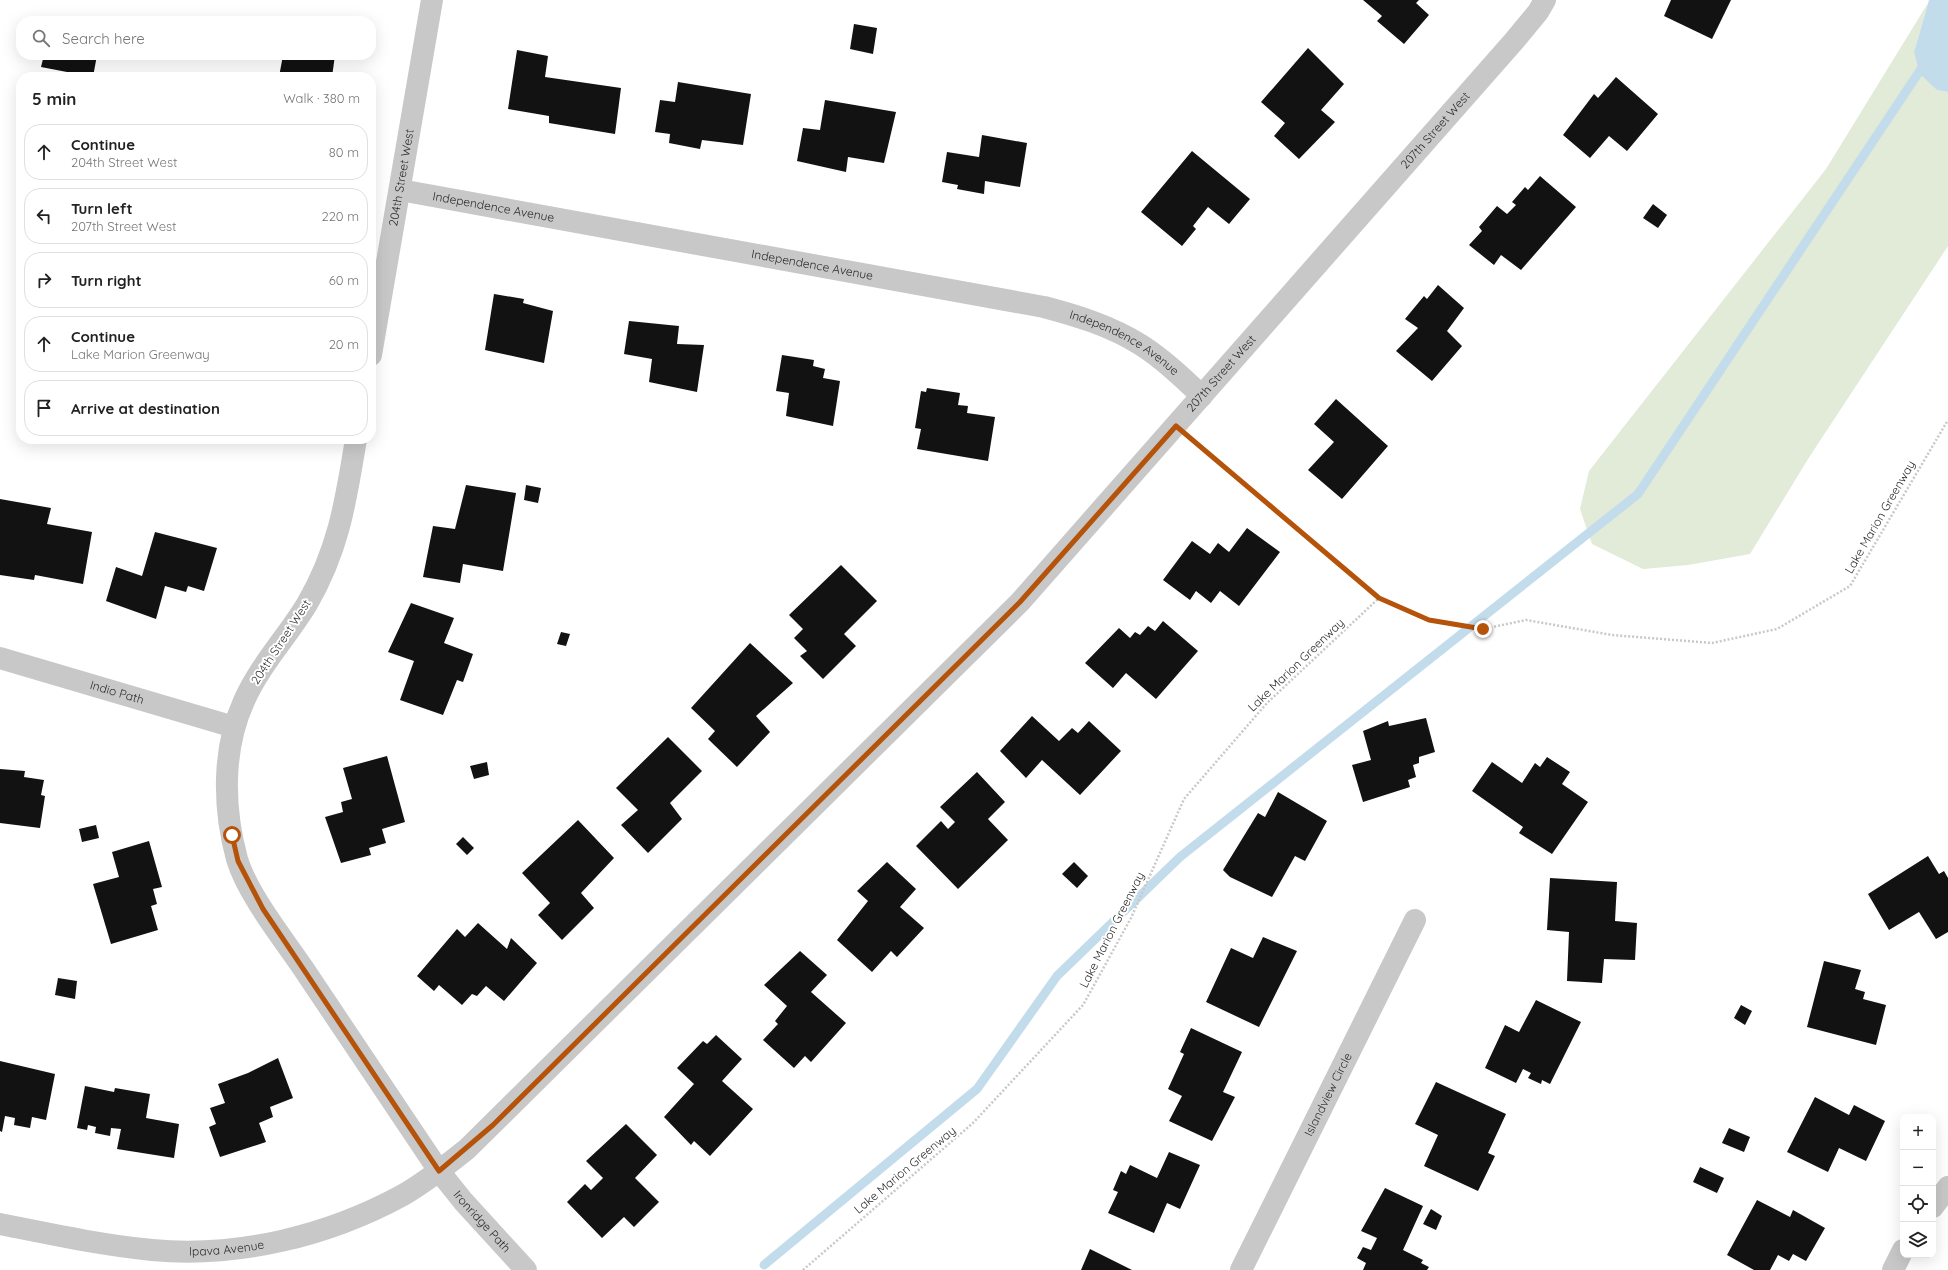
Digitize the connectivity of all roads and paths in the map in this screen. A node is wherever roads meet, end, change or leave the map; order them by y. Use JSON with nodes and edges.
{"nodes":[{"id":1,"x":432,"y":0,"type":"edge"},
{"id":2,"x":1545,"y":0,"type":"edge"},
{"id":3,"x":400,"y":190,"type":"junction"},
{"id":4,"x":376,"y":327,"type":"edge"},
{"id":5,"x":1202,"y":396,"type":"junction"},
{"id":6,"x":1948,"y":420,"type":"edge"},
{"id":7,"x":1176,"y":426,"type":"junction"},
{"id":8,"x":355,"y":444,"type":"edge"},
{"id":9,"x":1379,"y":598,"type":"junction"},
{"id":10,"x":0,"y":658,"type":"edge"},
{"id":11,"x":234,"y":727,"type":"junction"},
{"id":12,"x":1415,"y":920,"type":"dead end"},
{"id":13,"x":439,"y":1171,"type":"junction"},
{"id":14,"x":1948,"y":1187,"type":"edge"},
{"id":15,"x":1936,"y":1203,"type":"edge"},
{"id":16,"x":0,"y":1224,"type":"edge"},
{"id":17,"x":1900,"y":1256,"type":"edge"},
{"id":18,"x":526,"y":1270,"type":"edge"},
{"id":19,"x":803,"y":1270,"type":"edge"},
{"id":20,"x":1241,"y":1270,"type":"edge"},
{"id":21,"x":1893,"y":1270,"type":"edge"}],
"edges":[{"from":1,"to":3,"type":"street","name":"204th Street West"},
{"from":2,"to":5,"type":"street","name":"207th Street West"},
{"from":3,"to":4,"type":"street","name":"204th Street West"},
{"from":3,"to":5,"type":"street","name":"Independence Avenue"},
{"from":5,"to":7,"type":"street","name":"207th Street West"},
{"from":6,"to":9,"type":"path","name":"Lake Marion Greenway"},
{"from":7,"to":9,"type":"path"},
{"from":7,"to":13,"type":"street","name":"207th Street West"},
{"from":8,"to":11,"type":"street","name":"204th Street West"},
{"from":9,"to":19,"type":"path","name":"Lake Marion Greenway"},
{"from":10,"to":11,"type":"street","name":"Indio Path"},
{"from":11,"to":13,"type":"street","name":"204th Street West"},
{"from":12,"to":20,"type":"street","name":"Islandview Circle"},
{"from":13,"to":16,"type":"street","name":"Ipava Avenue"},
{"from":13,"to":18,"type":"street","name":"Ironridge Path"},
{"from":14,"to":15,"type":"street"},
{"from":17,"to":21,"type":"street"}]}
